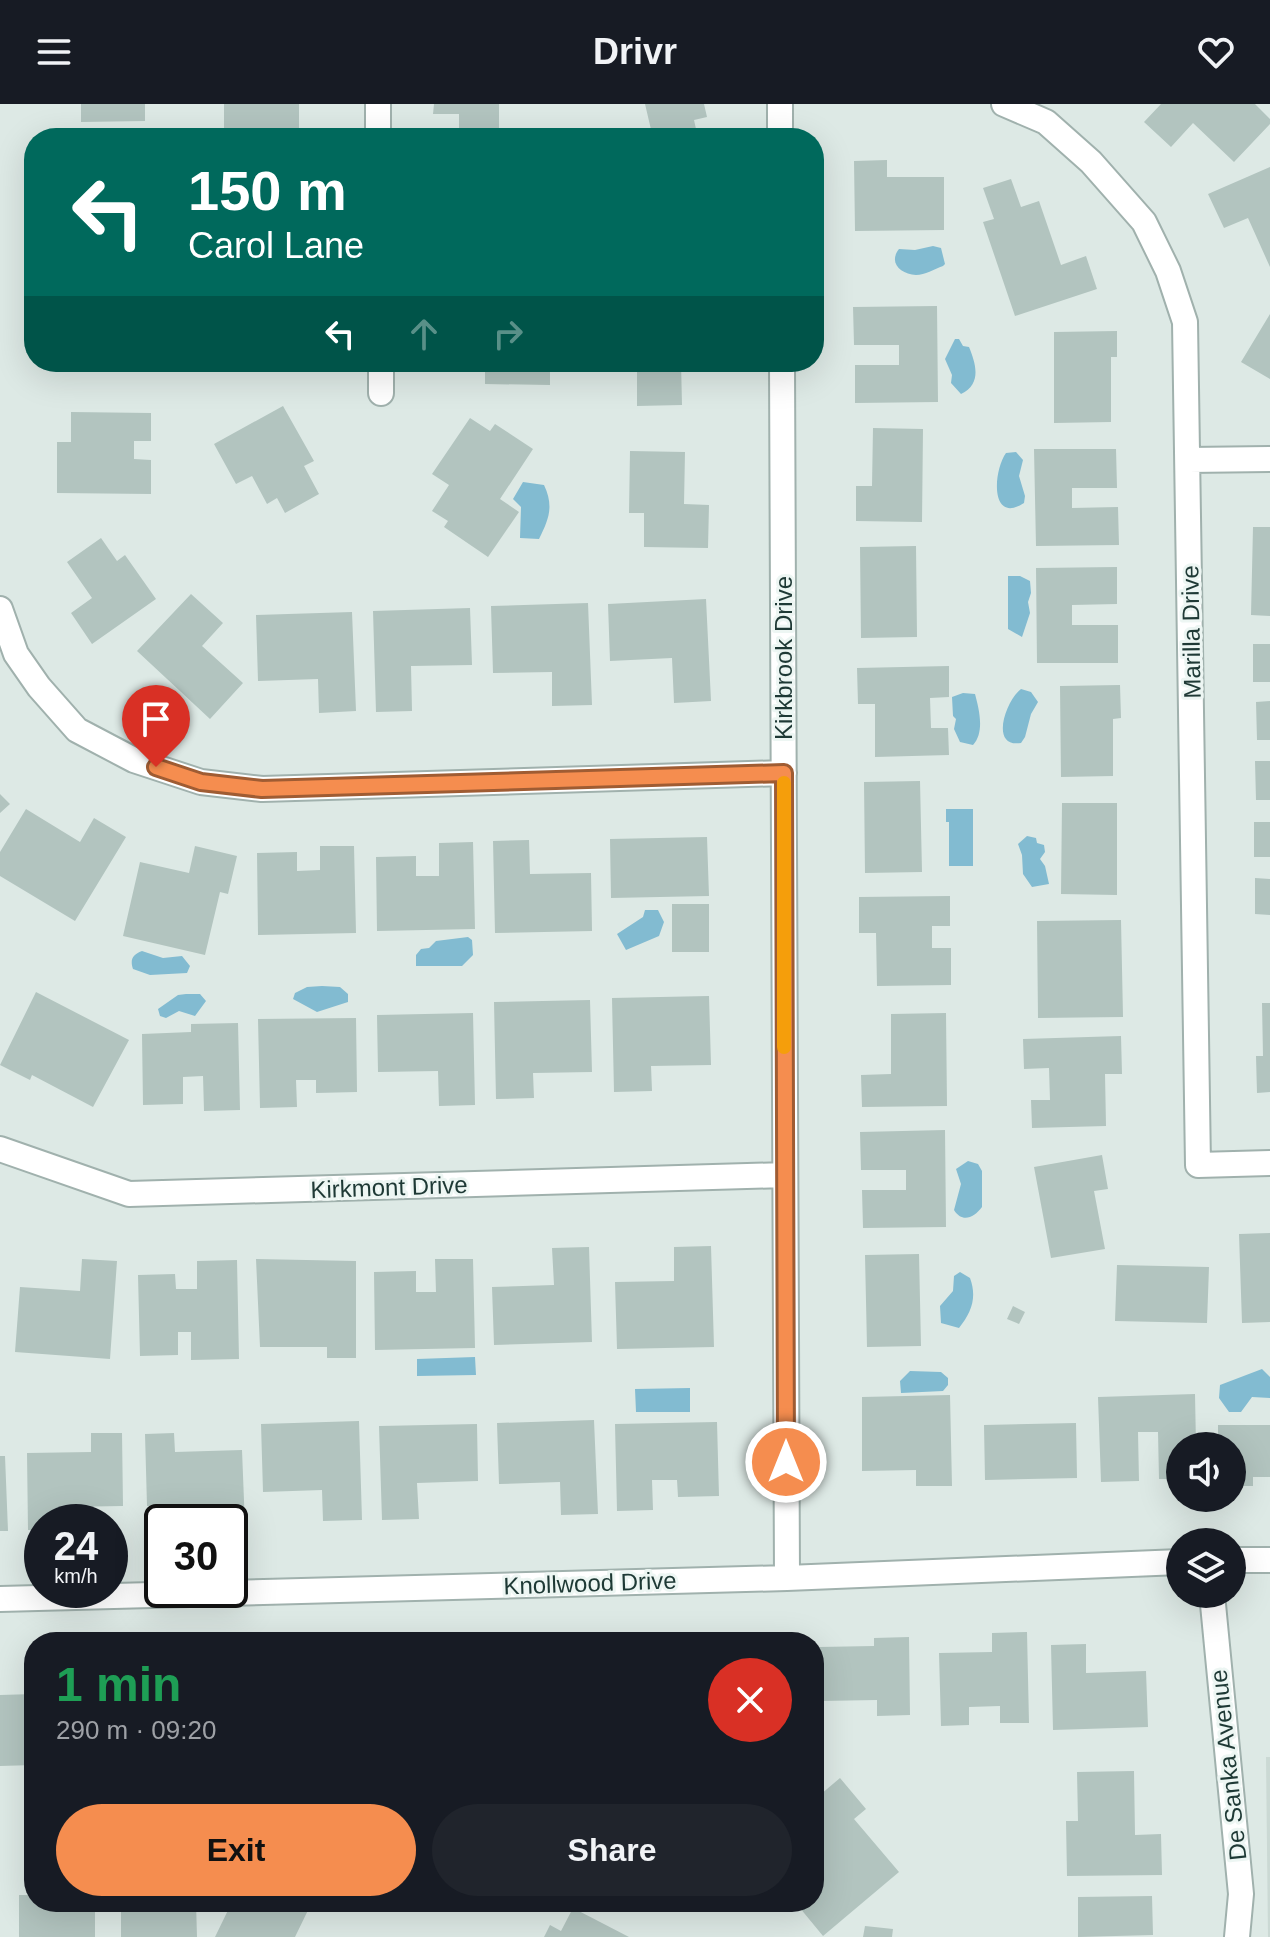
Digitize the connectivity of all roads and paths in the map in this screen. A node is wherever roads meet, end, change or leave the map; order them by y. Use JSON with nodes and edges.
{"nodes":[{"id":1,"x":378,"y":104,"type":"edge"},
{"id":2,"x":780,"y":104,"type":"edge"},
{"id":3,"x":1004,"y":104,"type":"edge"},
{"id":4,"x":378,"y":128,"type":"edge"},
{"id":5,"x":780,"y":128,"type":"edge"},
{"id":6,"x":381,"y":372,"type":"edge"},
{"id":7,"x":782,"y":372,"type":"edge"},
{"id":8,"x":381,"y":393,"type":"dead end"},
{"id":9,"x":1270,"y":459,"type":"edge"},
{"id":10,"x":1189,"y":460,"type":"junction"},
{"id":11,"x":0,"y":609,"type":"edge"},
{"id":12,"x":784,"y":773,"type":"junction"},
{"id":13,"x":0,"y":1149,"type":"edge"},
{"id":14,"x":1270,"y":1163,"type":"edge"},
{"id":15,"x":785,"y":1175,"type":"junction"},
{"id":16,"x":1246,"y":1560,"type":"edge"},
{"id":17,"x":1270,"y":1560,"type":"edge"},
{"id":18,"x":1166,"y":1563,"type":"edge"},
{"id":19,"x":787,"y":1578,"type":"junction"},
{"id":20,"x":0,"y":1599,"type":"edge"},
{"id":21,"x":1213,"y":1608,"type":"edge"},
{"id":22,"x":1237,"y":1937,"type":"edge"}],
"edges":[{"from":1,"to":4,"type":"street"},
{"from":2,"to":5,"type":"street"},
{"from":3,"to":10,"type":"street","name":"Marilla Drive"},
{"from":6,"to":8,"type":"street"},
{"from":7,"to":12,"type":"street","name":"Kirkbrook Drive"},
{"from":9,"to":10,"type":"street"},
{"from":10,"to":14,"type":"street","name":"Marilla Drive"},
{"from":11,"to":12,"type":"street"},
{"from":12,"to":15,"type":"street","name":"Kirkbrook Drive"},
{"from":13,"to":15,"type":"street","name":"Kirkmont Drive"},
{"from":15,"to":19,"type":"street","name":"Kirkbrook Drive"},
{"from":16,"to":17,"type":"street"},
{"from":18,"to":19,"type":"street","name":"Knollwood Drive"},
{"from":19,"to":20,"type":"street","name":"Knollwood Drive"},
{"from":21,"to":22,"type":"street","name":"De Sanka Avenue"}]}
